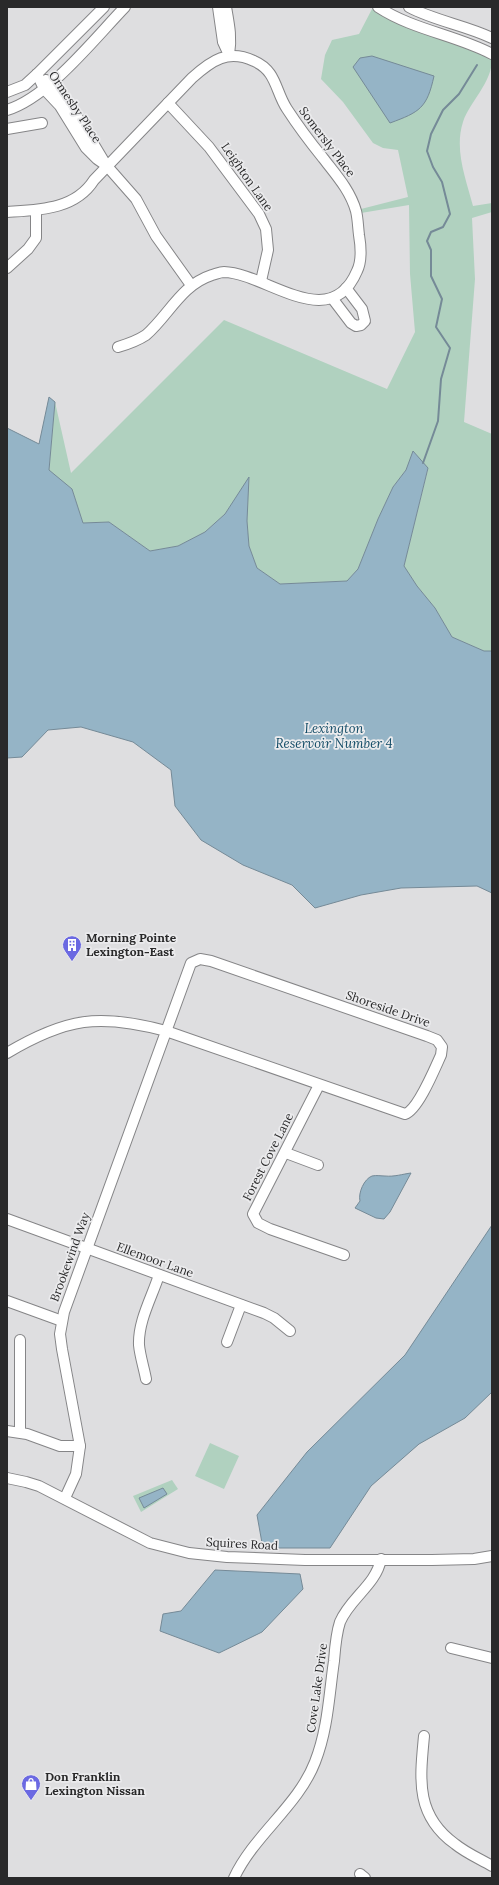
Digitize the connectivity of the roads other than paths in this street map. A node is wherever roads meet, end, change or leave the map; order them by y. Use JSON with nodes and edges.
{"nodes":[{"id":1,"x":104,"y":7,"type":"edge"},
{"id":2,"x":109,"y":7,"type":"edge"},
{"id":3,"x":125,"y":7,"type":"edge"},
{"id":4,"x":218,"y":7,"type":"edge"},
{"id":5,"x":226,"y":7,"type":"edge"},
{"id":6,"x":378,"y":7,"type":"edge"},
{"id":7,"x":408,"y":7,"type":"edge"},
{"id":8,"x":117,"y":15,"type":"junction"},
{"id":9,"x":492,"y":38,"type":"edge"},
{"id":10,"x":489,"y":52,"type":"edge"},
{"id":11,"x":229,"y":55,"type":"junction"},
{"id":12,"x":37,"y":74,"type":"junction"},
{"id":13,"x":48,"y":86,"type":"junction"},
{"id":14,"x":7,"y":92,"type":"edge"},
{"id":15,"x":168,"y":103,"type":"junction"},
{"id":16,"x":7,"y":110,"type":"edge"},
{"id":17,"x":42,"y":122,"type":"dead end"},
{"id":18,"x":7,"y":129,"type":"edge"},
{"id":19,"x":107,"y":166,"type":"junction"},
{"id":20,"x":36,"y":210,"type":"junction"},
{"id":21,"x":7,"y":212,"type":"edge"},
{"id":22,"x":7,"y":268,"type":"edge"},
{"id":23,"x":261,"y":282,"type":"junction"},
{"id":24,"x":191,"y":285,"type":"junction"},
{"id":25,"x":346,"y":288,"type":"junction"},
{"id":26,"x":332,"y":298,"type":"junction"},
{"id":27,"x":118,"y":347,"type":"dead end"},
{"id":28,"x":166,"y":1031,"type":"junction"},
{"id":29,"x":7,"y":1053,"type":"edge"},
{"id":30,"x":320,"y":1085,"type":"junction"},
{"id":31,"x":286,"y":1153,"type":"junction"},
{"id":32,"x":318,"y":1165,"type":"dead end"},
{"id":33,"x":7,"y":1219,"type":"edge"},
{"id":34,"x":87,"y":1249,"type":"junction"},
{"id":35,"x":344,"y":1255,"type":"dead end"},
{"id":36,"x":160,"y":1275,"type":"junction"},
{"id":37,"x":7,"y":1301,"type":"edge"},
{"id":38,"x":241,"y":1305,"type":"junction"},
{"id":39,"x":62,"y":1321,"type":"junction"},
{"id":40,"x":290,"y":1331,"type":"dead end"},
{"id":41,"x":20,"y":1340,"type":"dead end"},
{"id":42,"x":227,"y":1342,"type":"dead end"},
{"id":43,"x":146,"y":1379,"type":"dead end"},
{"id":44,"x":7,"y":1431,"type":"edge"},
{"id":45,"x":20,"y":1432,"type":"junction"},
{"id":46,"x":80,"y":1446,"type":"junction"},
{"id":47,"x":7,"y":1478,"type":"edge"},
{"id":48,"x":65,"y":1498,"type":"junction"},
{"id":49,"x":492,"y":1556,"type":"edge"},
{"id":50,"x":382,"y":1559,"type":"junction"},
{"id":51,"x":451,"y":1648,"type":"dead end"},
{"id":52,"x":492,"y":1658,"type":"edge"},
{"id":53,"x":424,"y":1736,"type":"dead end"},
{"id":54,"x":492,"y":1866,"type":"edge"},
{"id":55,"x":234,"y":1878,"type":"edge"}],
"edges":[{"from":1,"to":12,"type":"street"},
{"from":2,"to":8,"type":"street"},
{"from":3,"to":8,"type":"street"},
{"from":4,"to":11,"type":"street"},
{"from":5,"to":11,"type":"street"},
{"from":6,"to":10,"type":"street"},
{"from":7,"to":9,"type":"street"},
{"from":8,"to":13,"type":"street"},
{"from":9,"to":10,"type":"street"},
{"from":11,"to":15,"type":"street"},
{"from":11,"to":25,"type":"street","name":"Somersly Place"},
{"from":12,"to":13,"type":"street","name":"Ormesby Place"},
{"from":12,"to":14,"type":"street"},
{"from":13,"to":16,"type":"street"},
{"from":13,"to":19,"type":"street","name":"Ormesby Place"},
{"from":15,"to":19,"type":"street"},
{"from":15,"to":23,"type":"street","name":"Leighton Lane"},
{"from":17,"to":18,"type":"street"},
{"from":19,"to":20,"type":"street"},
{"from":19,"to":24,"type":"street","name":"Ormesby Place"},
{"from":20,"to":21,"type":"street"},
{"from":20,"to":22,"type":"street"},
{"from":23,"to":24,"type":"street","name":"Somersly Place"},
{"from":23,"to":26,"type":"street","name":"Somersly Place"},
{"from":24,"to":27,"type":"street","name":"Somersly Place"},
{"from":25,"to":26,"type":"street","name":"Somersly Place"},
{"from":25,"to":26,"type":"street"},
{"from":28,"to":29,"type":"street","name":"Shoreside Drive"},
{"from":28,"to":30,"type":"street","name":"Shoreside Drive"},
{"from":28,"to":30,"type":"street","name":"Shoreside Drive"},
{"from":28,"to":34,"type":"street","name":"Brookewind Way"},
{"from":30,"to":31,"type":"street","name":"Forest Cove Lane"},
{"from":31,"to":32,"type":"street"},
{"from":31,"to":35,"type":"street","name":"Forest Cove Lane"},
{"from":33,"to":34,"type":"street","name":"Ellemoor Lane"},
{"from":34,"to":36,"type":"street","name":"Ellemoor Lane"},
{"from":34,"to":39,"type":"street","name":"Brookewind Way"},
{"from":36,"to":38,"type":"street","name":"Ellemoor Lane"},
{"from":36,"to":43,"type":"street"},
{"from":37,"to":39,"type":"street"},
{"from":38,"to":40,"type":"street","name":"Ellemoor Lane"},
{"from":38,"to":42,"type":"street"},
{"from":39,"to":46,"type":"street","name":"Brookewind Way"},
{"from":41,"to":45,"type":"street"},
{"from":44,"to":45,"type":"street"},
{"from":45,"to":46,"type":"street"},
{"from":46,"to":48,"type":"street","name":"Brookewind Way"},
{"from":47,"to":48,"type":"street","name":"Squires Road"},
{"from":48,"to":50,"type":"street","name":"Squires Road"},
{"from":49,"to":50,"type":"street","name":"Squires Road"},
{"from":50,"to":55,"type":"street","name":"Cove Lake Drive"},
{"from":51,"to":52,"type":"street"},
{"from":53,"to":54,"type":"street"}]}
